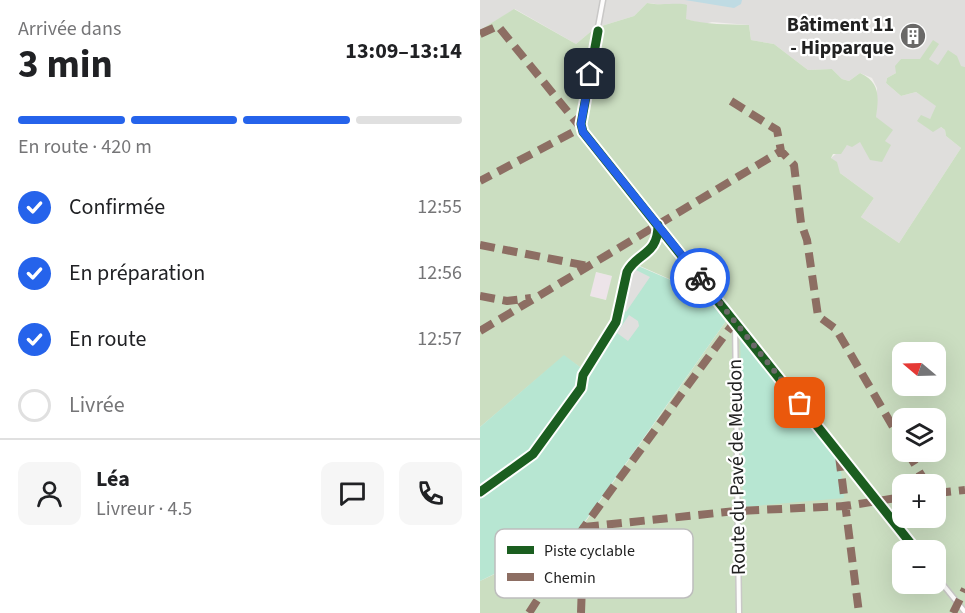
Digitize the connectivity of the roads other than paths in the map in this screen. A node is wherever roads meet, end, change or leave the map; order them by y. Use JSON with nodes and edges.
{"nodes":[{"id":1,"x":603,"y":0,"type":"edge"},
{"id":2,"x":658,"y":225,"type":"junction"},
{"id":3,"x":735,"y":321,"type":"junction"},
{"id":4,"x":480,"y":492,"type":"edge"},
{"id":5,"x":908,"y":540,"type":"edge"},
{"id":6,"x":946,"y":588,"type":"edge"},
{"id":7,"x":965,"y":612,"type":"edge"},
{"id":8,"x":739,"y":613,"type":"edge"}],
"edges":[{"from":1,"to":2,"type":"street"},
{"from":2,"to":3,"type":"street"},
{"from":2,"to":4,"type":"street"},
{"from":3,"to":5,"type":"street"},
{"from":3,"to":8,"type":"street","name":"Route du Pavé de Meudon"},
{"from":6,"to":7,"type":"street"}]}
